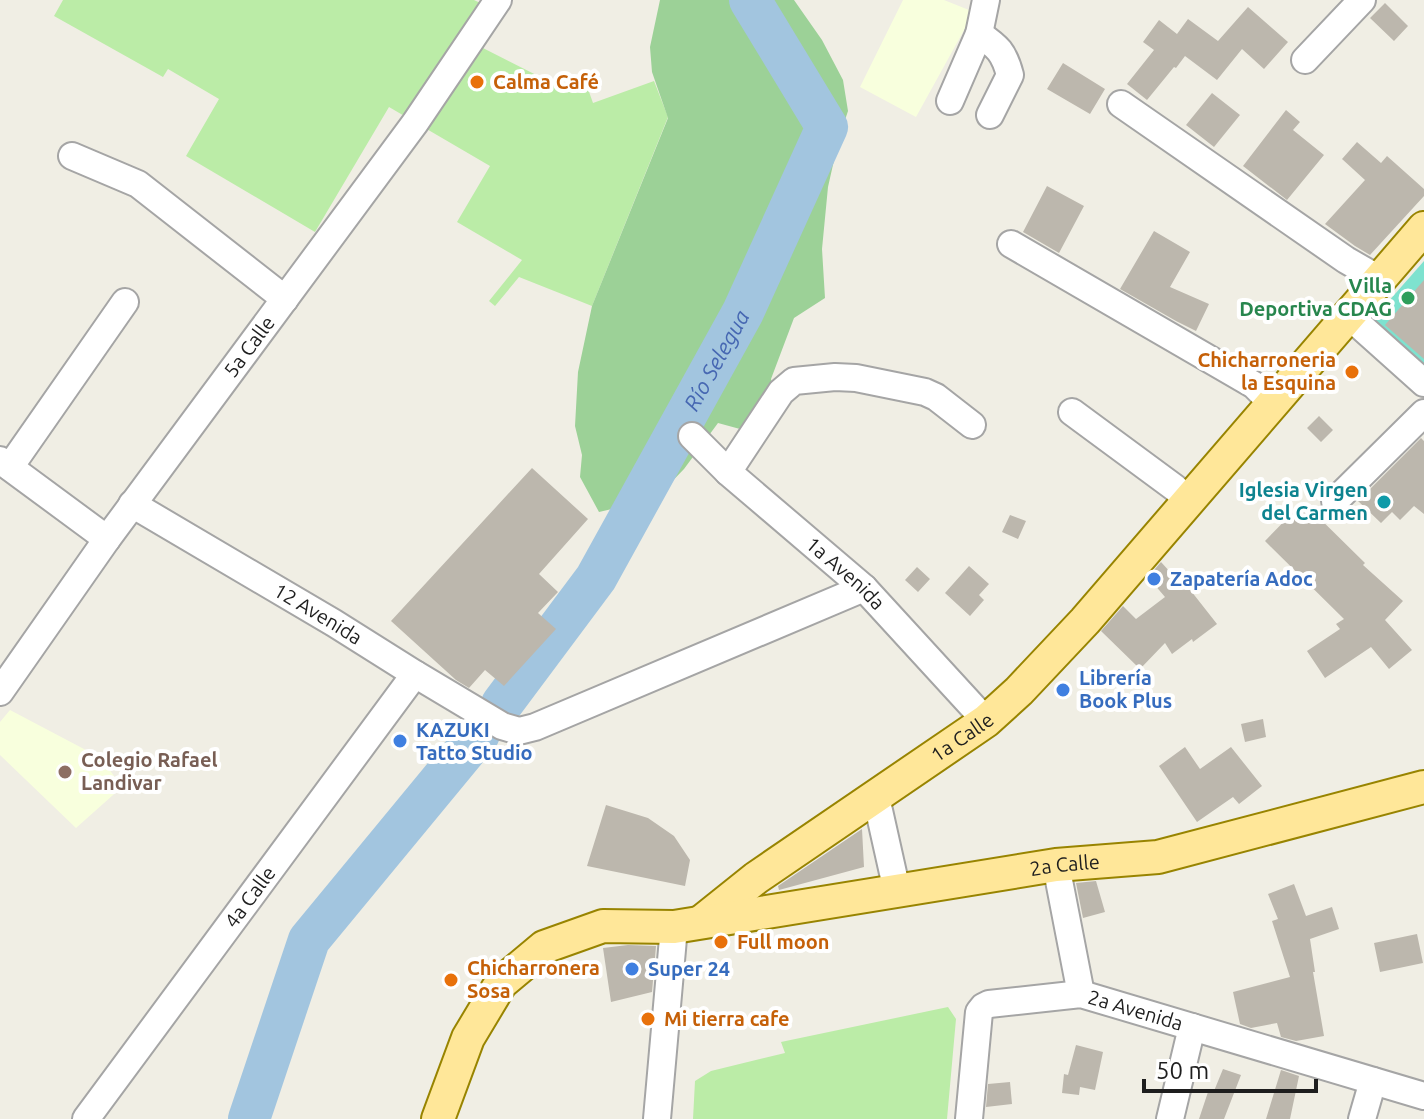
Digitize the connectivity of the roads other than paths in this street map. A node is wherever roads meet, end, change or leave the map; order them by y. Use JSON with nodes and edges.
{"nodes":[{"id":1,"x":498,"y":0,"type":"edge"},
{"id":2,"x":986,"y":0,"type":"edge"},
{"id":3,"x":1362,"y":0,"type":"edge"},
{"id":4,"x":979,"y":34,"type":"junction"},
{"id":5,"x":1305,"y":60,"type":"dead end"},
{"id":6,"x":950,"y":101,"type":"dead end"},
{"id":7,"x":1121,"y":104,"type":"dead end"},
{"id":8,"x":990,"y":115,"type":"dead end"},
{"id":9,"x":72,"y":156,"type":"dead end"},
{"id":10,"x":1424,"y":228,"type":"edge"},
{"id":11,"x":1011,"y":244,"type":"dead end"},
{"id":12,"x":1379,"y":279,"type":"junction"},
{"id":13,"x":285,"y":299,"type":"junction"},
{"id":14,"x":125,"y":302,"type":"dead end"},
{"id":15,"x":1348,"y":315,"type":"junction"},
{"id":16,"x":1424,"y":383,"type":"edge"},
{"id":17,"x":1272,"y":403,"type":"junction"},
{"id":18,"x":1072,"y":412,"type":"dead end"},
{"id":19,"x":1424,"y":413,"type":"edge"},
{"id":20,"x":972,"y":425,"type":"dead end"},
{"id":21,"x":692,"y":436,"type":"dead end"},
{"id":22,"x":5,"y":463,"type":"edge"},
{"id":23,"x":728,"y":472,"type":"junction"},
{"id":24,"x":1188,"y":500,"type":"junction"},
{"id":25,"x":1335,"y":501,"type":"dead end"},
{"id":26,"x":132,"y":504,"type":"junction"},
{"id":27,"x":107,"y":539,"type":"junction"},
{"id":28,"x":864,"y":588,"type":"junction"},
{"id":29,"x":415,"y":674,"type":"junction"},
{"id":30,"x":0,"y":692,"type":"edge"},
{"id":31,"x":986,"y":721,"type":"junction"},
{"id":32,"x":1424,"y":787,"type":"edge"},
{"id":33,"x":876,"y":797,"type":"junction"},
{"id":34,"x":1056,"y":865,"type":"junction"},
{"id":35,"x":897,"y":891,"type":"junction"},
{"id":36,"x":687,"y":925,"type":"junction"},
{"id":37,"x":1081,"y":994,"type":"junction"},
{"id":38,"x":1192,"y":1027,"type":"junction"},
{"id":39,"x":1373,"y":1081,"type":"junction"},
{"id":40,"x":1424,"y":1096,"type":"edge"},
{"id":41,"x":86,"y":1119,"type":"edge"},
{"id":42,"x":438,"y":1119,"type":"edge"},
{"id":43,"x":657,"y":1119,"type":"edge"},
{"id":44,"x":969,"y":1119,"type":"edge"},
{"id":45,"x":1170,"y":1119,"type":"edge"},
{"id":46,"x":1362,"y":1119,"type":"edge"}],
"edges":[{"from":1,"to":13,"type":"street","name":"5a Calle"},
{"from":2,"to":4,"type":"street"},
{"from":3,"to":5,"type":"street"},
{"from":4,"to":6,"type":"street"},
{"from":4,"to":8,"type":"street"},
{"from":7,"to":12,"type":"street"},
{"from":9,"to":13,"type":"street"},
{"from":10,"to":12,"type":"main road","name":"1a Calle"},
{"from":11,"to":17,"type":"street"},
{"from":12,"to":15,"type":"main road","name":"1a Calle"},
{"from":13,"to":26,"type":"street","name":"5a Calle"},
{"from":14,"to":22,"type":"street"},
{"from":15,"to":16,"type":"street"},
{"from":15,"to":17,"type":"main road","name":"1a Calle"},
{"from":17,"to":24,"type":"main road","name":"1a Calle"},
{"from":18,"to":24,"type":"street"},
{"from":19,"to":25,"type":"street"},
{"from":20,"to":23,"type":"street"},
{"from":21,"to":23,"type":"street","name":"1a Avenida"},
{"from":22,"to":27,"type":"street"},
{"from":23,"to":28,"type":"street","name":"1a Avenida"},
{"from":24,"to":31,"type":"main road","name":"1a Calle"},
{"from":26,"to":27,"type":"street","name":"5a Calle"},
{"from":26,"to":29,"type":"street","name":"12 Avenida"},
{"from":27,"to":30,"type":"street","name":"5a Calle"},
{"from":28,"to":29,"type":"street","name":"12 Avenida"},
{"from":28,"to":31,"type":"street","name":"1a Avenida"},
{"from":29,"to":41,"type":"street","name":"4a Calle"},
{"from":31,"to":33,"type":"main road","name":"1a Calle"},
{"from":32,"to":34,"type":"main road","name":"2a Calle"},
{"from":33,"to":35,"type":"street"},
{"from":33,"to":36,"type":"main road","name":"1a Calle"},
{"from":34,"to":35,"type":"main road","name":"2a Calle"},
{"from":34,"to":37,"type":"street"},
{"from":35,"to":36,"type":"main road","name":"2a Calle"},
{"from":36,"to":42,"type":"main road"},
{"from":36,"to":43,"type":"street"},
{"from":37,"to":38,"type":"street","name":"2a Avenida"},
{"from":37,"to":44,"type":"street","name":"2a Avenida"},
{"from":38,"to":39,"type":"street","name":"2a Avenida"},
{"from":38,"to":45,"type":"street"},
{"from":39,"to":40,"type":"street","name":"2a Avenida"},
{"from":39,"to":46,"type":"street"}]}
